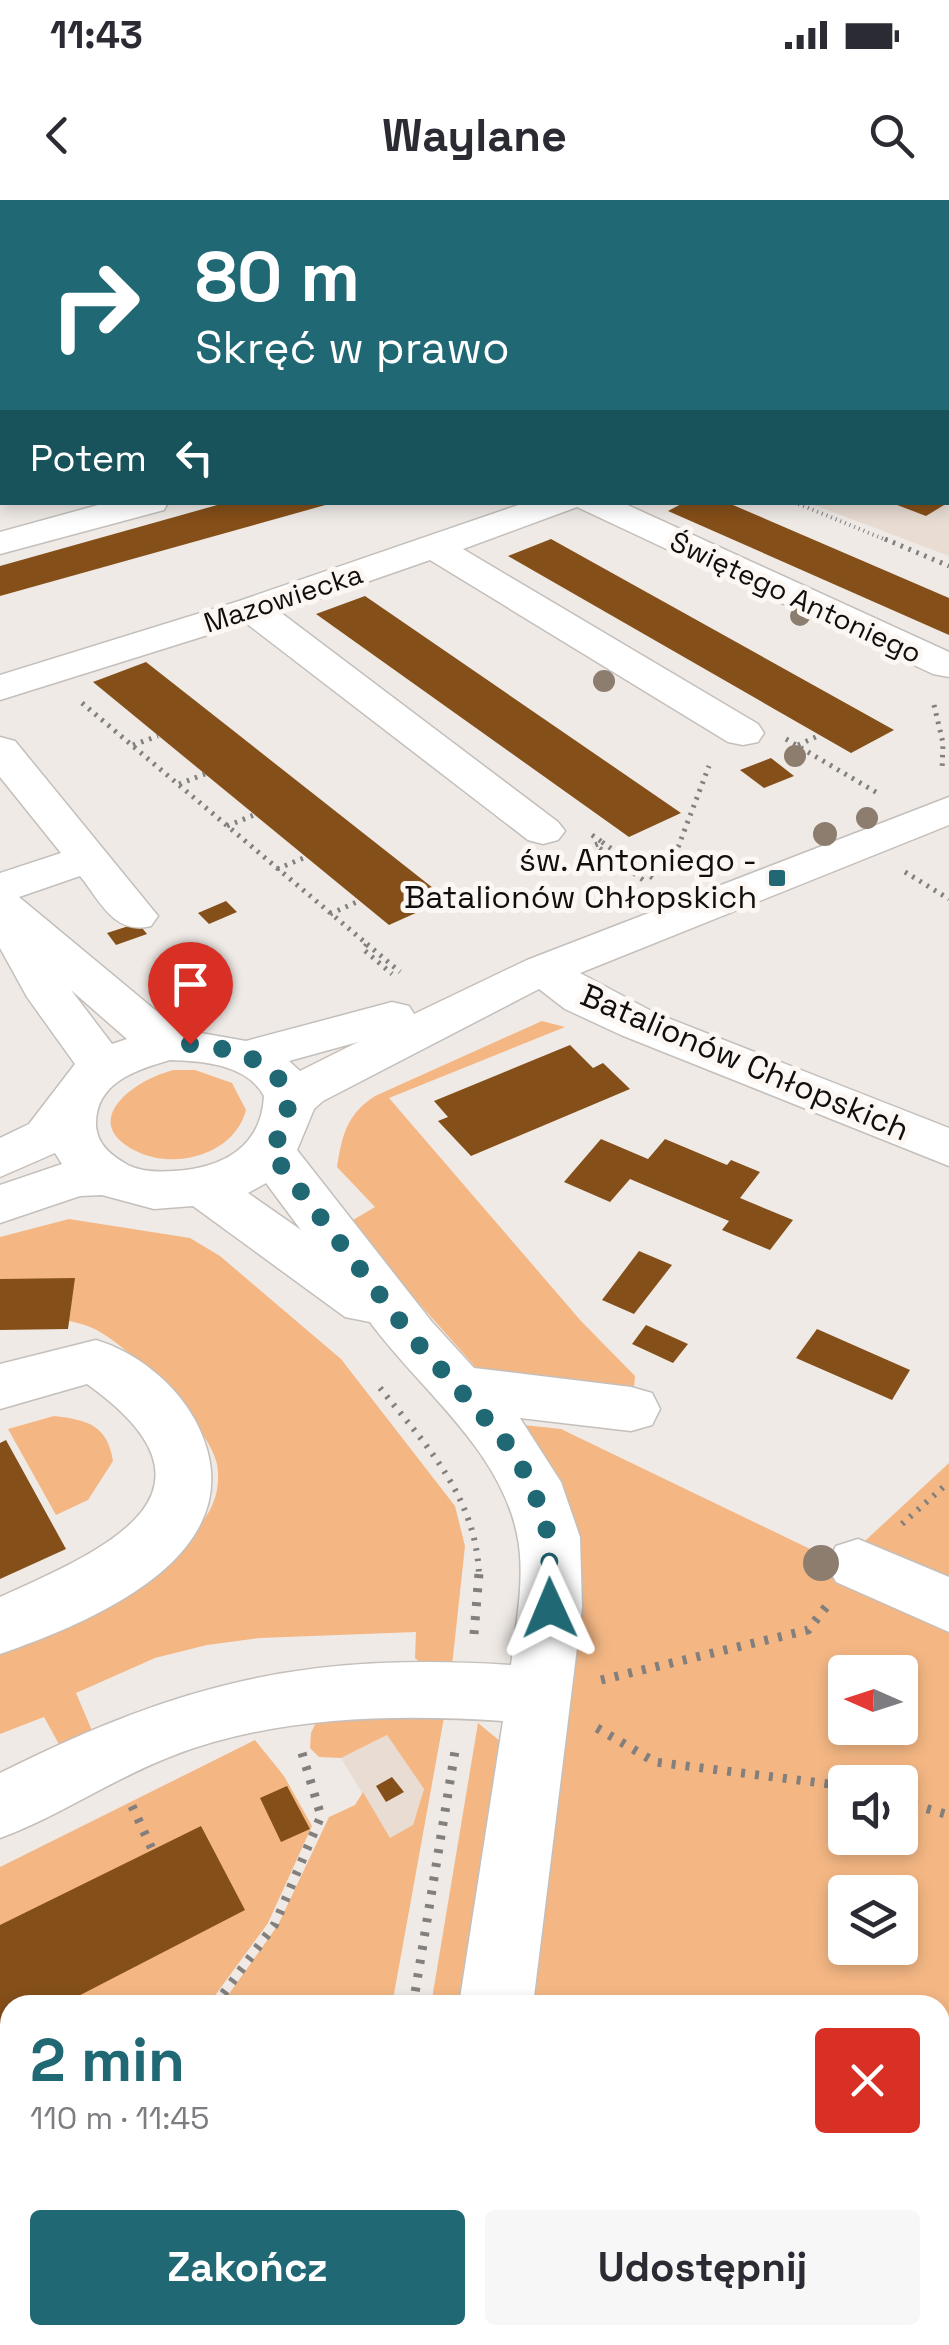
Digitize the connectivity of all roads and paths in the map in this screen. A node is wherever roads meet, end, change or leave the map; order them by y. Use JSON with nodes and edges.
{"nodes":[{"id":1,"x":140,"y":505,"type":"edge"},
{"id":2,"x":555,"y":505,"type":"edge"},
{"id":3,"x":598,"y":505,"type":"edge"},
{"id":4,"x":801,"y":505,"type":"edge"},
{"id":5,"x":0,"y":543,"type":"edge"},
{"id":6,"x":436,"y":548,"type":"junction"},
{"id":7,"x":949,"y":566,"type":"edge"},
{"id":8,"x":252,"y":609,"type":"junction"},
{"id":9,"x":947,"y":666,"type":"edge"},
{"id":10,"x":0,"y":688,"type":"edge"},
{"id":11,"x":77,"y":699,"type":"dead end"},
{"id":12,"x":743,"y":733,"type":"joint"},
{"id":13,"x":820,"y":735,"type":"dead end"},
{"id":14,"x":158,"y":736,"type":"dead end"},
{"id":15,"x":132,"y":746,"type":"junction"},
{"id":16,"x":797,"y":746,"type":"dead end"},
{"id":17,"x":0,"y":750,"type":"edge"},
{"id":18,"x":205,"y":774,"type":"dead end"},
{"id":19,"x":178,"y":785,"type":"junction"},
{"id":20,"x":946,"y":794,"type":"edge"},
{"id":21,"x":254,"y":814,"type":"dead end"},
{"id":22,"x":227,"y":826,"type":"junction"},
{"id":23,"x":544,"y":831,"type":"dead end"},
{"id":24,"x":602,"y":842,"type":"dead end"},
{"id":25,"x":306,"y":857,"type":"dead end"},
{"id":26,"x":90,"y":858,"type":"junction"},
{"id":27,"x":900,"y":868,"type":"dead end"},
{"id":28,"x":277,"y":869,"type":"junction"},
{"id":29,"x":0,"y":888,"type":"edge"},
{"id":30,"x":949,"y":899,"type":"edge"},
{"id":31,"x":360,"y":901,"type":"dead end"},
{"id":32,"x":0,"y":906,"type":"edge"},
{"id":33,"x":330,"y":914,"type":"junction"},
{"id":34,"x":134,"y":916,"type":"dead end"},
{"id":35,"x":532,"y":975,"type":"junction"},
{"id":36,"x":408,"y":983,"type":"dead end"},
{"id":37,"x":168,"y":1044,"type":"junction"},
{"id":38,"x":248,"y":1056,"type":"junction"},
{"id":39,"x":103,"y":1066,"type":"junction"},
{"id":40,"x":290,"y":1102,"type":"junction"},
{"id":41,"x":68,"y":1113,"type":"junction"},
{"id":42,"x":949,"y":1148,"type":"edge"},
{"id":43,"x":270,"y":1151,"type":"junction"},
{"id":44,"x":0,"y":1159,"type":"edge"},
{"id":45,"x":105,"y":1177,"type":"junction"},
{"id":46,"x":204,"y":1188,"type":"junction"},
{"id":47,"x":0,"y":1204,"type":"edge"},
{"id":48,"x":0,"y":1344,"type":"edge"},
{"id":49,"x":391,"y":1356,"type":"junction"},
{"id":50,"x":113,"y":1373,"type":"junction"},
{"id":51,"x":0,"y":1387,"type":"edge"},
{"id":52,"x":458,"y":1388,"type":"junction"},
{"id":53,"x":630,"y":1408,"type":"dead end"},
{"id":54,"x":0,"y":1426,"type":"edge"},
{"id":55,"x":858,"y":1564,"type":"joint"},
{"id":56,"x":949,"y":1606,"type":"edge"},
{"id":57,"x":0,"y":1627,"type":"edge"},
{"id":58,"x":465,"y":1689,"type":"junction"},
{"id":59,"x":540,"y":1695,"type":"junction"},
{"id":60,"x":287,"y":1700,"type":"junction"},
{"id":61,"x":828,"y":1784,"type":"edge"},
{"id":62,"x":127,"y":1796,"type":"dead end"},
{"id":63,"x":918,"y":1806,"type":"edge"},
{"id":64,"x":0,"y":1807,"type":"edge"},
{"id":65,"x":949,"y":1815,"type":"edge"},
{"id":66,"x":152,"y":1850,"type":"dead end"},
{"id":67,"x":223,"y":1995,"type":"edge"},
{"id":68,"x":415,"y":1995,"type":"edge"},
{"id":69,"x":497,"y":1995,"type":"edge"}],
"edges":[{"from":1,"to":5,"type":"street"},
{"from":2,"to":6,"type":"street","name":"Mazowiecka"},
{"from":3,"to":9,"type":"street","name":"Świętego Antoniego"},
{"from":4,"to":7,"type":"path"},
{"from":6,"to":8,"type":"street","name":"Mazowiecka"},
{"from":6,"to":12,"type":"street"},
{"from":8,"to":10,"type":"street","name":"Mazowiecka"},
{"from":8,"to":23,"type":"street"},
{"from":9,"to":20,"type":"path"},
{"from":11,"to":15,"type":"path"},
{"from":12,"to":24,"type":"path"},
{"from":13,"to":16,"type":"path"},
{"from":14,"to":15,"type":"path"},
{"from":15,"to":19,"type":"path"},
{"from":17,"to":26,"type":"street"},
{"from":18,"to":19,"type":"path"},
{"from":19,"to":22,"type":"path"},
{"from":20,"to":35,"type":"street"},
{"from":21,"to":22,"type":"path"},
{"from":22,"to":28,"type":"path"},
{"from":25,"to":28,"type":"path"},
{"from":26,"to":29,"type":"street"},
{"from":26,"to":34,"type":"street"},
{"from":27,"to":30,"type":"path"},
{"from":28,"to":33,"type":"path"},
{"from":31,"to":33,"type":"path"},
{"from":32,"to":37,"type":"street"},
{"from":32,"to":39,"type":"street"},
{"from":33,"to":36,"type":"path"},
{"from":35,"to":38,"type":"street"},
{"from":35,"to":40,"type":"street"},
{"from":35,"to":42,"type":"street","name":"Batalionów Chłopskich"},
{"from":37,"to":38,"type":"street"},
{"from":37,"to":39,"type":"street"},
{"from":38,"to":40,"type":"street"},
{"from":39,"to":41,"type":"street"},
{"from":40,"to":43,"type":"street"},
{"from":41,"to":44,"type":"street"},
{"from":41,"to":45,"type":"street"},
{"from":43,"to":46,"type":"street"},
{"from":43,"to":49,"type":"street"},
{"from":45,"to":46,"type":"street"},
{"from":45,"to":47,"type":"street"},
{"from":46,"to":49,"type":"street"},
{"from":48,"to":50,"type":"street"},
{"from":49,"to":52,"type":"street"},
{"from":49,"to":58,"type":"path"},
{"from":50,"to":51,"type":"street"},
{"from":50,"to":54,"type":"street"},
{"from":50,"to":57,"type":"street"},
{"from":52,"to":53,"type":"street"},
{"from":52,"to":59,"type":"street"},
{"from":55,"to":56,"type":"street"},
{"from":55,"to":59,"type":"path"},
{"from":58,"to":59,"type":"street"},
{"from":58,"to":60,"type":"street"},
{"from":58,"to":68,"type":"path"},
{"from":59,"to":61,"type":"path"},
{"from":59,"to":69,"type":"street"},
{"from":60,"to":64,"type":"street"},
{"from":60,"to":67,"type":"path"},
{"from":62,"to":66,"type":"path"},
{"from":63,"to":65,"type":"path"}]}
